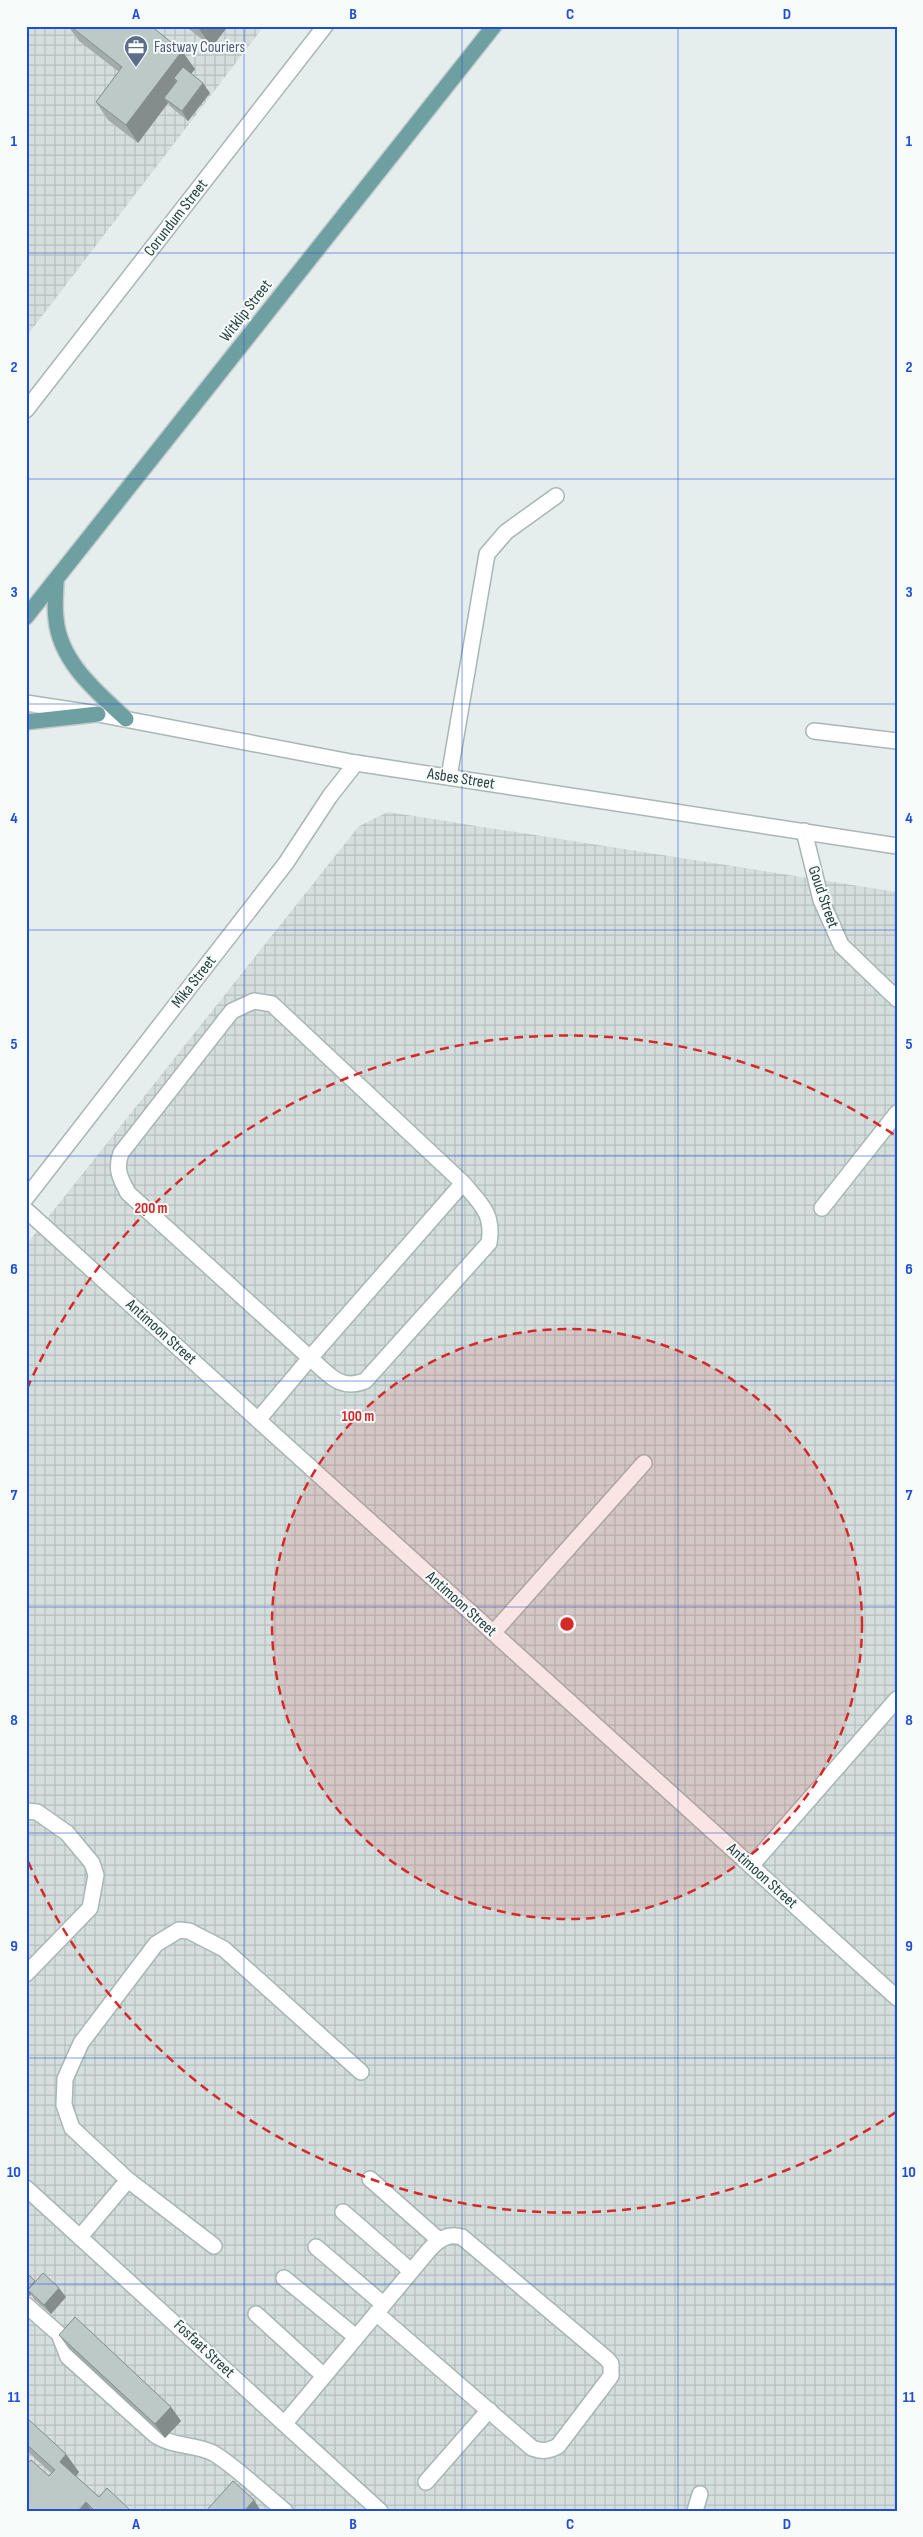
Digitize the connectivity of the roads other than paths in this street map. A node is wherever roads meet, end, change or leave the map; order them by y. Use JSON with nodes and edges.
{"nodes":[{"id":1,"x":325,"y":26,"type":"edge"},
{"id":2,"x":494,"y":26,"type":"edge"},
{"id":3,"x":26,"y":410,"type":"edge"},
{"id":4,"x":556,"y":496,"type":"dead end"},
{"id":5,"x":56,"y":580,"type":"junction"},
{"id":6,"x":26,"y":617,"type":"edge"},
{"id":7,"x":26,"y":703,"type":"edge"},
{"id":8,"x":98,"y":714,"type":"junction"},
{"id":9,"x":126,"y":719,"type":"junction"},
{"id":10,"x":26,"y":722,"type":"edge"},
{"id":11,"x":814,"y":731,"type":"dead end"},
{"id":12,"x":897,"y":741,"type":"edge"},
{"id":13,"x":356,"y":763,"type":"junction"},
{"id":14,"x":449,"y":777,"type":"junction"},
{"id":15,"x":804,"y":831,"type":"junction"},
{"id":16,"x":897,"y":846,"type":"edge"},
{"id":17,"x":897,"y":999,"type":"edge"},
{"id":18,"x":897,"y":1113,"type":"edge"},
{"id":19,"x":463,"y":1183,"type":"junction"},
{"id":20,"x":26,"y":1198,"type":"edge"},
{"id":21,"x":822,"y":1208,"type":"dead end"},
{"id":22,"x":26,"y":1210,"type":"edge"},
{"id":23,"x":310,"y":1358,"type":"junction"},
{"id":24,"x":258,"y":1420,"type":"junction"},
{"id":25,"x":644,"y":1463,"type":"dead end"},
{"id":26,"x":493,"y":1633,"type":"junction"},
{"id":27,"x":897,"y":1699,"type":"edge"},
{"id":28,"x":26,"y":1810,"type":"edge"},
{"id":29,"x":751,"y":1866,"type":"junction"},
{"id":30,"x":26,"y":1974,"type":"edge"},
{"id":31,"x":897,"y":1998,"type":"edge"},
{"id":32,"x":361,"y":2072,"type":"dead end"},
{"id":33,"x":370,"y":2179,"type":"dead end"},
{"id":34,"x":128,"y":2180,"type":"junction"},
{"id":35,"x":26,"y":2188,"type":"edge"},
{"id":36,"x":343,"y":2212,"type":"dead end"},
{"id":37,"x":80,"y":2236,"type":"junction"},
{"id":38,"x":439,"y":2240,"type":"junction"},
{"id":39,"x":214,"y":2246,"type":"dead end"},
{"id":40,"x":316,"y":2247,"type":"dead end"},
{"id":41,"x":411,"y":2271,"type":"junction"},
{"id":42,"x":284,"y":2278,"type":"dead end"},
{"id":43,"x":26,"y":2305,"type":"edge"},
{"id":44,"x":380,"y":2309,"type":"junction"},
{"id":45,"x":256,"y":2314,"type":"dead end"},
{"id":46,"x":356,"y":2337,"type":"junction"},
{"id":47,"x":324,"y":2376,"type":"junction"},
{"id":48,"x":489,"y":2410,"type":"junction"},
{"id":49,"x":285,"y":2423,"type":"junction"},
{"id":50,"x":426,"y":2482,"type":"dead end"},
{"id":51,"x":700,"y":2494,"type":"dead end"},
{"id":52,"x":285,"y":2511,"type":"edge"},
{"id":53,"x":380,"y":2511,"type":"edge"},
{"id":54,"x":695,"y":2511,"type":"edge"}],
"edges":[{"from":1,"to":3,"type":"street","name":"Corundum Street"},
{"from":2,"to":5,"type":"main road","name":"Witklip Street"},
{"from":4,"to":14,"type":"street"},
{"from":5,"to":6,"type":"main road","name":"Witklip Street"},
{"from":5,"to":9,"type":"main road"},
{"from":7,"to":8,"type":"street","name":"Asbes Street"},
{"from":8,"to":9,"type":"street","name":"Asbes Street"},
{"from":8,"to":10,"type":"main road"},
{"from":9,"to":13,"type":"street","name":"Asbes Street"},
{"from":11,"to":12,"type":"street"},
{"from":13,"to":14,"type":"street","name":"Asbes Street"},
{"from":13,"to":20,"type":"street","name":"Mika Street"},
{"from":14,"to":15,"type":"street","name":"Asbes Street"},
{"from":15,"to":16,"type":"street","name":"Asbes Street"},
{"from":15,"to":17,"type":"street","name":"Goud Street"},
{"from":18,"to":21,"type":"street"},
{"from":19,"to":23,"type":"street"},
{"from":19,"to":23,"type":"street"},
{"from":19,"to":23,"type":"street"},
{"from":22,"to":24,"type":"street","name":"Antimoon Street"},
{"from":23,"to":24,"type":"street"},
{"from":24,"to":26,"type":"street","name":"Antimoon Street"},
{"from":25,"to":26,"type":"street"},
{"from":26,"to":29,"type":"street","name":"Antimoon Street"},
{"from":27,"to":29,"type":"street"},
{"from":28,"to":30,"type":"street"},
{"from":29,"to":31,"type":"street","name":"Antimoon Street"},
{"from":32,"to":34,"type":"street"},
{"from":33,"to":38,"type":"street"},
{"from":34,"to":37,"type":"street"},
{"from":34,"to":39,"type":"street"},
{"from":35,"to":37,"type":"street","name":"Fosfaat Street"},
{"from":36,"to":41,"type":"street"},
{"from":37,"to":49,"type":"street","name":"Fosfaat Street"},
{"from":38,"to":41,"type":"street"},
{"from":38,"to":48,"type":"street"},
{"from":40,"to":44,"type":"street"},
{"from":41,"to":44,"type":"street"},
{"from":42,"to":46,"type":"street"},
{"from":43,"to":52,"type":"street"},
{"from":44,"to":46,"type":"street"},
{"from":44,"to":48,"type":"street"},
{"from":45,"to":47,"type":"street"},
{"from":46,"to":47,"type":"street"},
{"from":47,"to":49,"type":"street"},
{"from":48,"to":50,"type":"street"},
{"from":49,"to":53,"type":"street","name":"Fosfaat Street"},
{"from":51,"to":54,"type":"street"}]}
